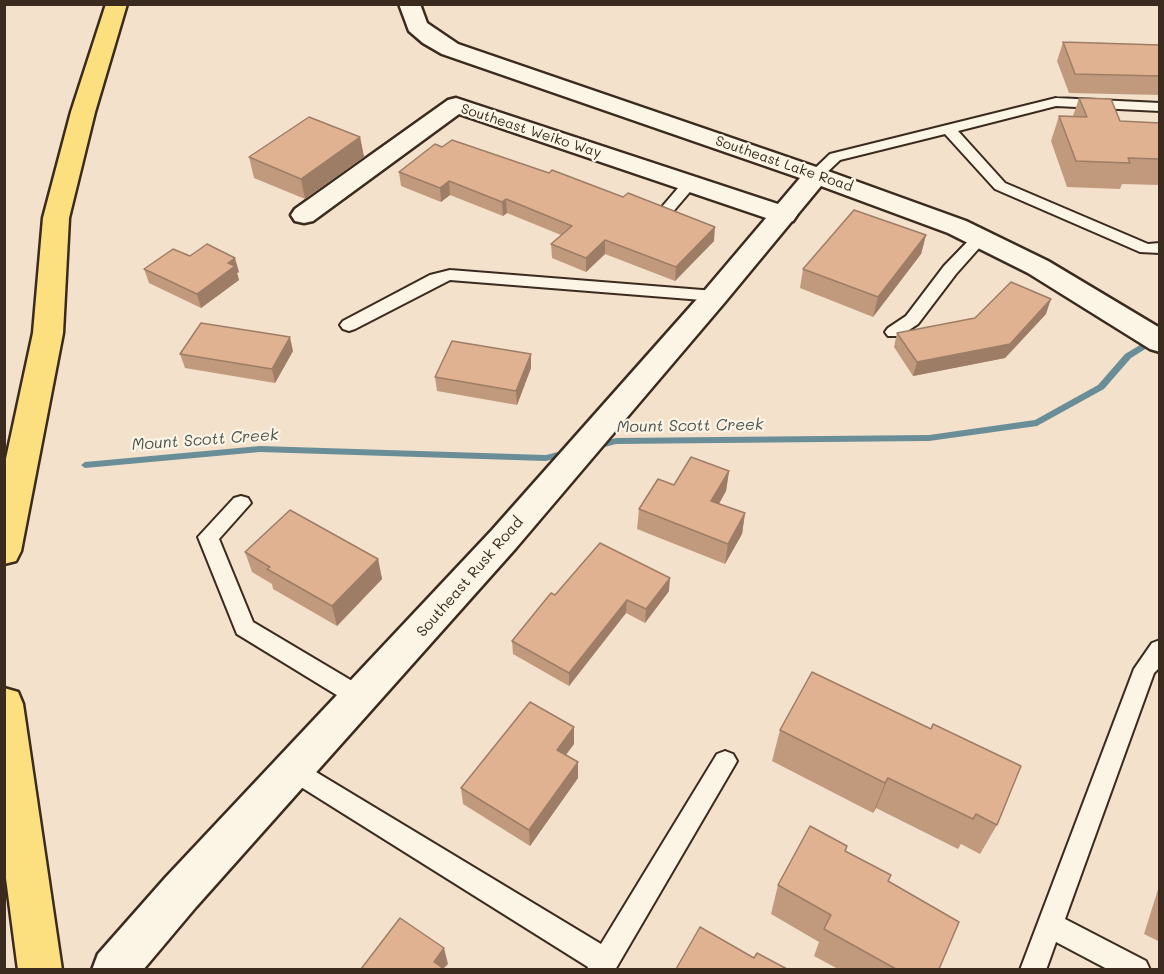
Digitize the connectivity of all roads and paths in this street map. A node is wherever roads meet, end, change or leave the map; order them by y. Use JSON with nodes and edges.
{"nodes":[{"id":1,"x":117,"y":4,"type":"edge"},
{"id":2,"x":409,"y":4,"type":"edge"},
{"id":3,"x":1160,"y":107,"type":"edge"},
{"id":4,"x":949,"y":129,"type":"junction"},
{"id":5,"x":816,"y":175,"type":"junction"},
{"id":6,"x":689,"y":184,"type":"junction"},
{"id":7,"x":666,"y":211,"type":"edge"},
{"id":8,"x":304,"y":215,"type":"dead end"},
{"id":9,"x":784,"y":216,"type":"junction"},
{"id":10,"x":981,"y":238,"type":"junction"},
{"id":11,"x":1160,"y":248,"type":"edge"},
{"id":12,"x":715,"y":296,"type":"junction"},
{"id":13,"x":349,"y":325,"type":"dead end"},
{"id":14,"x":894,"y":332,"type":"dead end"},
{"id":15,"x":1160,"y":342,"type":"edge"},
{"id":16,"x":241,"y":503,"type":"dead end"},
{"id":17,"x":4,"y":550,"type":"edge"},
{"id":18,"x":1160,"y":649,"type":"edge"},
{"id":19,"x":361,"y":698,"type":"junction"},
{"id":20,"x":4,"y":704,"type":"edge"},
{"id":21,"x":725,"y":761,"type":"dead end"},
{"id":22,"x":293,"y":770,"type":"junction"},
{"id":23,"x":1049,"y":925,"type":"junction"},
{"id":24,"x":603,"y":966,"type":"edge"},
{"id":25,"x":40,"y":969,"type":"edge"},
{"id":26,"x":114,"y":969,"type":"edge"},
{"id":27,"x":1033,"y":969,"type":"edge"},
{"id":28,"x":1137,"y":969,"type":"edge"}],
"edges":[{"from":1,"to":17,"type":"highway"},
{"from":2,"to":5,"type":"street","name":"Southeast Lake Road"},
{"from":3,"to":4,"type":"lane"},
{"from":4,"to":5,"type":"lane"},
{"from":4,"to":11,"type":"lane"},
{"from":5,"to":9,"type":"street","name":"Southeast Rusk Road"},
{"from":5,"to":10,"type":"street","name":"Southeast Lake Road"},
{"from":6,"to":7,"type":"lane"},
{"from":6,"to":8,"type":"street","name":"Southeast Weiko Way"},
{"from":6,"to":9,"type":"street","name":"Southeast Weiko Way"},
{"from":9,"to":12,"type":"street","name":"Southeast Rusk Road"},
{"from":10,"to":14,"type":"lane"},
{"from":10,"to":15,"type":"street","name":"Southeast Lake Road"},
{"from":12,"to":13,"type":"lane"},
{"from":12,"to":19,"type":"street","name":"Southeast Rusk Road"},
{"from":16,"to":19,"type":"lane"},
{"from":18,"to":23,"type":"lane"},
{"from":19,"to":22,"type":"street","name":"Southeast Rusk Road"},
{"from":20,"to":25,"type":"highway"},
{"from":21,"to":24,"type":"lane"},
{"from":22,"to":24,"type":"lane"},
{"from":22,"to":26,"type":"street","name":"Southeast Rusk Road"},
{"from":23,"to":27,"type":"lane"},
{"from":23,"to":28,"type":"lane"}]}
